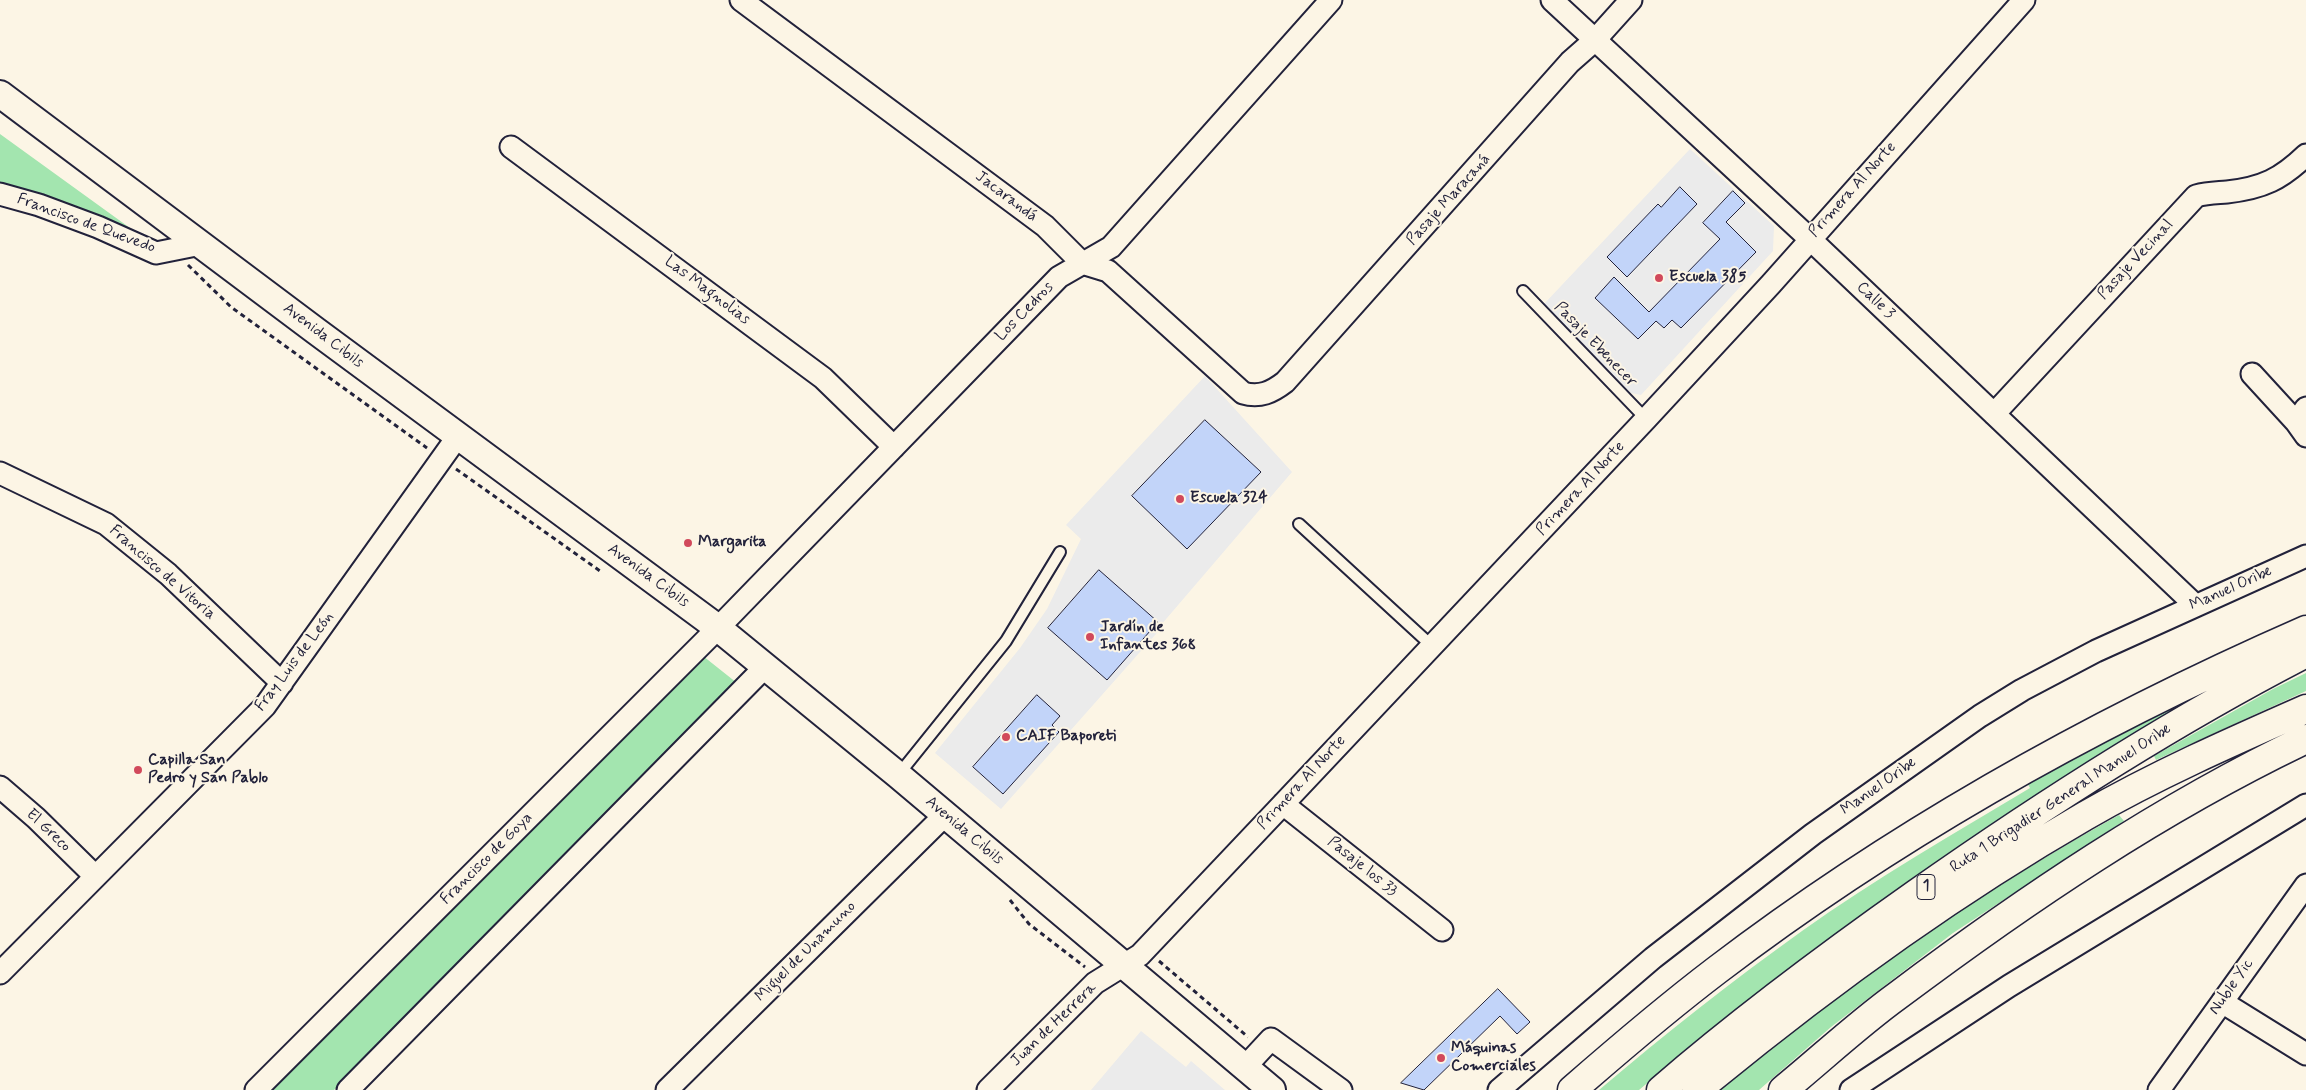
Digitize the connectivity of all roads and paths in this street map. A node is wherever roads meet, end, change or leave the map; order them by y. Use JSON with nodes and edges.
{"nodes":[{"id":1,"x":741,"y":0,"type":"edge"},
{"id":2,"x":1331,"y":0,"type":"edge"},
{"id":3,"x":1552,"y":0,"type":"edge"},
{"id":4,"x":1631,"y":0,"type":"edge"},
{"id":5,"x":2024,"y":0,"type":"edge"},
{"id":6,"x":1595,"y":40,"type":"junction"},
{"id":7,"x":0,"y":94,"type":"edge"},
{"id":8,"x":511,"y":146,"type":"dead end"},
{"id":9,"x":2306,"y":154,"type":"edge"},
{"id":10,"x":0,"y":194,"type":"edge"},
{"id":11,"x":1810,"y":239,"type":"junction"},
{"id":12,"x":201,"y":244,"type":"junction"},
{"id":13,"x":174,"y":250,"type":"junction"},
{"id":14,"x":1082,"y":263,"type":"junction"},
{"id":15,"x":1522,"y":291,"type":"dead end"},
{"id":16,"x":2252,"y":374,"type":"dead end"},
{"id":17,"x":1262,"y":394,"type":"joint"},
{"id":18,"x":1994,"y":414,"type":"junction"},
{"id":19,"x":1646,"y":419,"type":"junction"},
{"id":20,"x":2303,"y":422,"type":"edge"},
{"id":21,"x":458,"y":436,"type":"junction"},
{"id":22,"x":894,"y":446,"type":"junction"},
{"id":23,"x":442,"y":458,"type":"junction"},
{"id":24,"x":0,"y":473,"type":"edge"},
{"id":25,"x":1299,"y":524,"type":"dead end"},
{"id":26,"x":1060,"y":552,"type":"dead end"},
{"id":27,"x":2306,"y":556,"type":"edge"},
{"id":28,"x":604,"y":574,"type":"dead end"},
{"id":29,"x":2195,"y":605,"type":"junction"},
{"id":30,"x":718,"y":628,"type":"junction"},
{"id":31,"x":2306,"y":630,"type":"edge"},
{"id":32,"x":1432,"y":646,"type":"junction"},
{"id":33,"x":2306,"y":653,"type":"edge"},
{"id":34,"x":766,"y":666,"type":"junction"},
{"id":35,"x":282,"y":683,"type":"junction"},
{"id":36,"x":2306,"y":709,"type":"edge"},
{"id":37,"x":2306,"y":739,"type":"edge"},
{"id":38,"x":898,"y":775,"type":"junction"},
{"id":39,"x":0,"y":787,"type":"edge"},
{"id":40,"x":1283,"y":804,"type":"junction"},
{"id":41,"x":2306,"y":805,"type":"edge"},
{"id":42,"x":944,"y":815,"type":"junction"},
{"id":43,"x":95,"y":876,"type":"junction"},
{"id":44,"x":2306,"y":885,"type":"edge"},
{"id":45,"x":1006,"y":897,"type":"dead end"},
{"id":46,"x":1442,"y":930,"type":"dead end"},
{"id":47,"x":1126,"y":959,"type":"junction"},
{"id":48,"x":0,"y":973,"type":"edge"},
{"id":49,"x":2222,"y":1002,"type":"junction"},
{"id":50,"x":2306,"y":1054,"type":"edge"},
{"id":51,"x":1254,"y":1058,"type":"junction"},
{"id":52,"x":256,"y":1090,"type":"edge"},
{"id":53,"x":348,"y":1090,"type":"edge"},
{"id":54,"x":667,"y":1090,"type":"edge"},
{"id":55,"x":988,"y":1090,"type":"edge"},
{"id":56,"x":1272,"y":1090,"type":"edge"},
{"id":57,"x":1341,"y":1090,"type":"edge"},
{"id":58,"x":1499,"y":1090,"type":"edge"},
{"id":59,"x":1572,"y":1090,"type":"edge"},
{"id":60,"x":1661,"y":1090,"type":"edge"},
{"id":61,"x":1697,"y":1090,"type":"edge"},
{"id":62,"x":1783,"y":1090,"type":"edge"},
{"id":63,"x":1850,"y":1090,"type":"edge"},
{"id":64,"x":2159,"y":1090,"type":"edge"}],
"edges":[{"from":1,"to":14,"type":"street","name":"Jacarandá"},
{"from":2,"to":14,"type":"street","name":"Los Cedros"},
{"from":3,"to":6,"type":"street","name":"Calle 3"},
{"from":4,"to":6,"type":"street","name":"Pasaje Maracaná"},
{"from":5,"to":11,"type":"street","name":"Primera Al Norte"},
{"from":6,"to":11,"type":"street","name":"Calle 3"},
{"from":6,"to":17,"type":"street","name":"Pasaje Maracaná"},
{"from":7,"to":12,"type":"street","name":"Avenida Cibils"},
{"from":8,"to":22,"type":"street","name":"Las Magnolias"},
{"from":9,"to":18,"type":"street","name":"Pasaje Vecinal"},
{"from":10,"to":13,"type":"street","name":"Francisco de Quevedo"},
{"from":11,"to":18,"type":"street","name":"Calle 3"},
{"from":11,"to":19,"type":"street","name":"Primera Al Norte"},
{"from":12,"to":13,"type":"street","name":"Francisco de Quevedo"},
{"from":12,"to":21,"type":"street","name":"Avenida Cibils"},
{"from":13,"to":23,"type":"path"},
{"from":14,"to":17,"type":"street","name":"Jacarandá"},
{"from":14,"to":22,"type":"street","name":"Los Cedros"},
{"from":15,"to":19,"type":"lane","name":"Pasaje Ebenecer"},
{"from":16,"to":20,"type":"street"},
{"from":18,"to":29,"type":"street","name":"Calle 3"},
{"from":19,"to":32,"type":"street","name":"Primera Al Norte"},
{"from":21,"to":23,"type":"street","name":"Fray Luis de León"},
{"from":21,"to":30,"type":"street","name":"Avenida Cibils"},
{"from":22,"to":30,"type":"street","name":"Los Cedros"},
{"from":23,"to":28,"type":"path"},
{"from":23,"to":35,"type":"street","name":"Fray Luis de León"},
{"from":24,"to":35,"type":"street","name":"Francisco de Vitoria"},
{"from":25,"to":32,"type":"lane"},
{"from":26,"to":38,"type":"lane"},
{"from":27,"to":29,"type":"street","name":"Manuel Oribe"},
{"from":29,"to":58,"type":"street","name":"Manuel Oribe"},
{"from":30,"to":34,"type":"street","name":"Avenida Cibils"},
{"from":30,"to":52,"type":"street","name":"Francisco de Goya"},
{"from":31,"to":59,"type":"highway"},
{"from":32,"to":40,"type":"street","name":"Primera Al Norte"},
{"from":33,"to":60,"type":"highway","name":"Ruta 1 Brigadier General Manuel Oribe","number":"1"},
{"from":34,"to":38,"type":"street","name":"Avenida Cibils"},
{"from":34,"to":53,"type":"street"},
{"from":35,"to":43,"type":"street","name":"Fray Luis de León"},
{"from":36,"to":61,"type":"highway","name":"Ruta 1 Brigadier General Manuel Oribe","number":"1"},
{"from":37,"to":62,"type":"highway"},
{"from":38,"to":42,"type":"street","name":"Avenida Cibils"},
{"from":39,"to":43,"type":"street","name":"El Greco"},
{"from":40,"to":46,"type":"street","name":"Pasaje los 33"},
{"from":40,"to":47,"type":"street","name":"Primera Al Norte"},
{"from":41,"to":63,"type":"street"},
{"from":42,"to":47,"type":"street","name":"Avenida Cibils"},
{"from":42,"to":54,"type":"street","name":"Miguel de Unamuno"},
{"from":43,"to":48,"type":"street","name":"Fray Luis de León"},
{"from":44,"to":49,"type":"street","name":"Nuble Yic"},
{"from":45,"to":47,"type":"path"},
{"from":47,"to":51,"type":"street","name":"Avenida Cibils"},
{"from":47,"to":51,"type":"path"},
{"from":47,"to":55,"type":"street","name":"Juan de Herrera"},
{"from":49,"to":50,"type":"street"},
{"from":49,"to":64,"type":"street","name":"Nuble Yic"},
{"from":51,"to":56,"type":"street","name":"Avenida Cibils"},
{"from":51,"to":57,"type":"street"}]}
